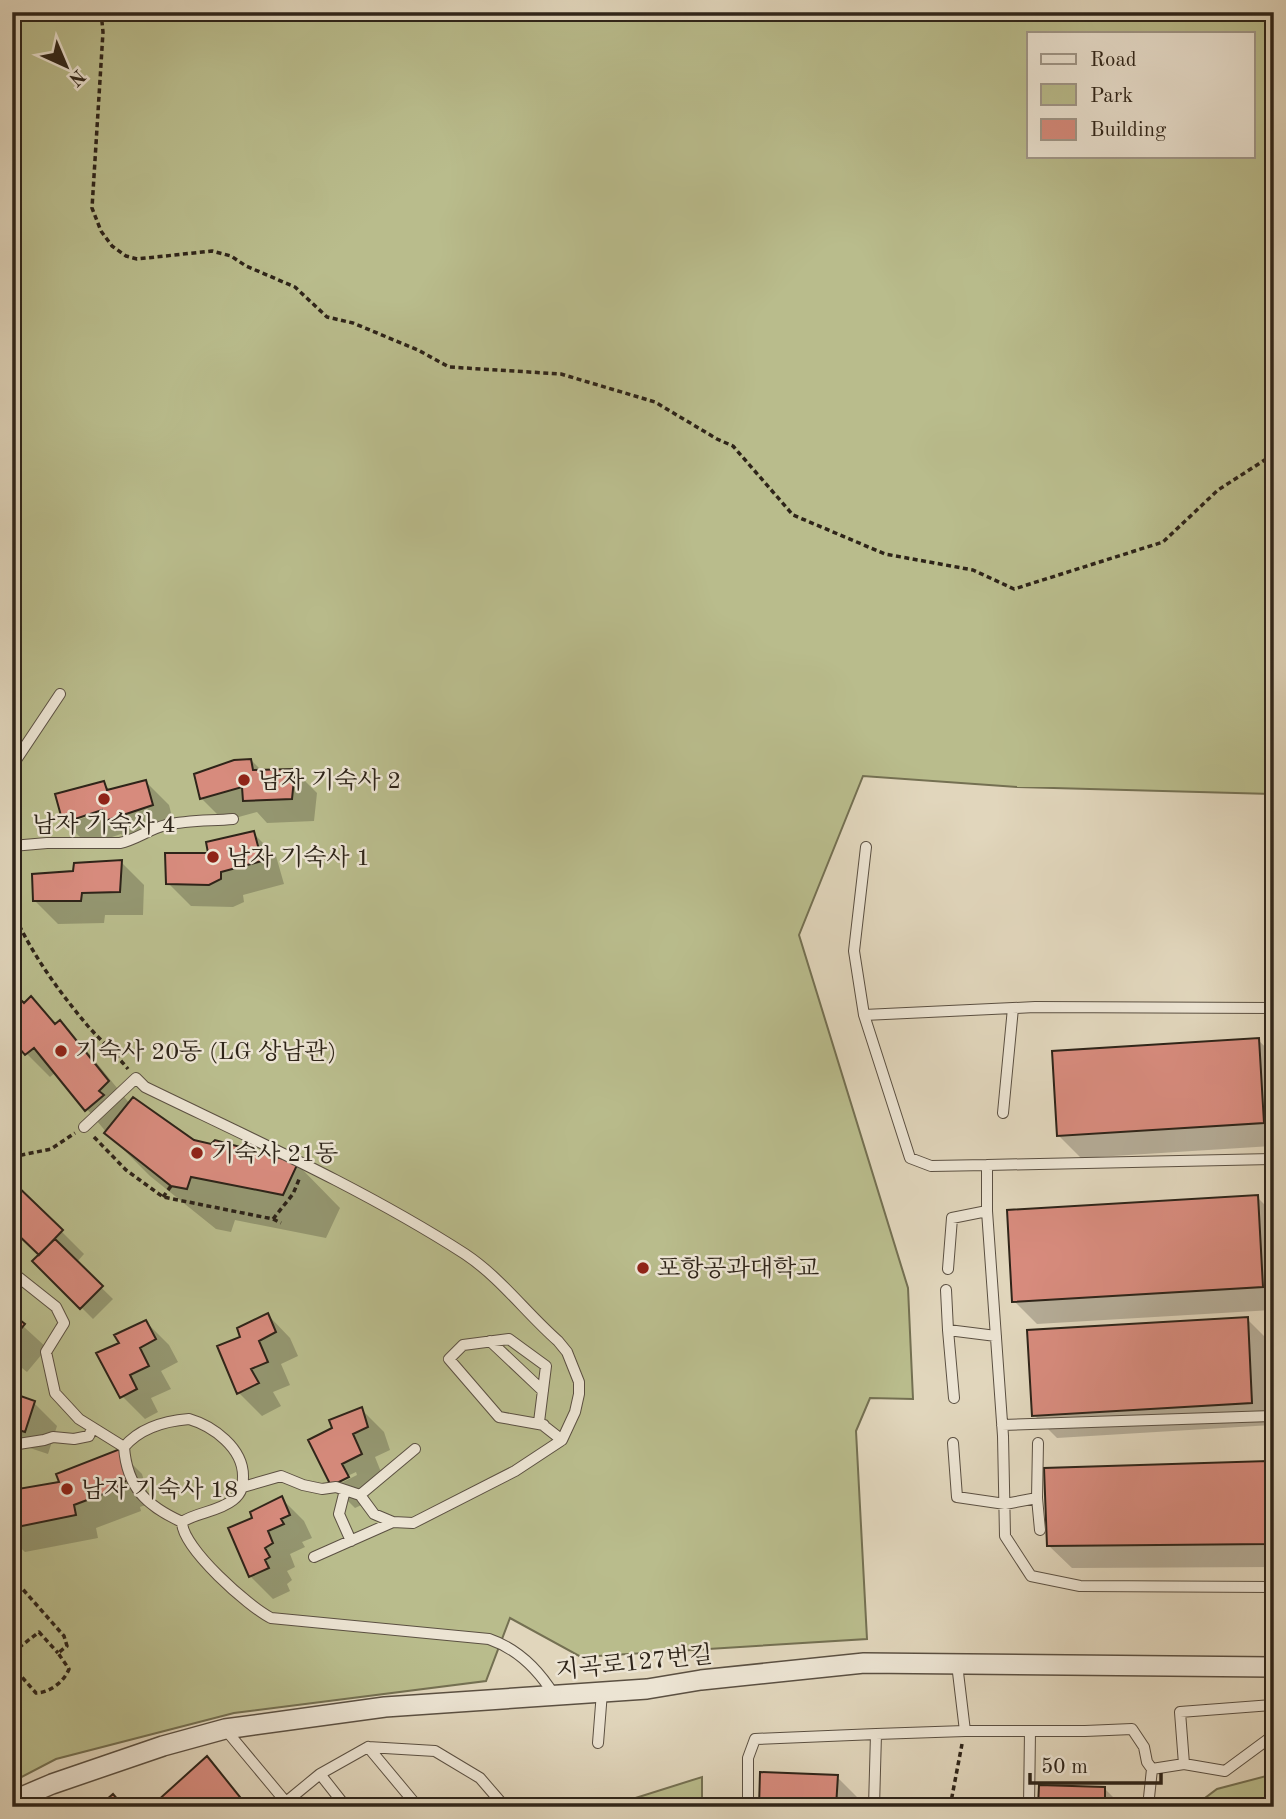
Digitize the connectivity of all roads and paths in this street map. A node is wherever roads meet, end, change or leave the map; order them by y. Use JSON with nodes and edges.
{"nodes":[{"id":1,"x":101,"y":12,"type":"edge"},
{"id":2,"x":1274,"y":454,"type":"edge"},
{"id":3,"x":61,"y":694,"type":"dead end"},
{"id":4,"x":12,"y":766,"type":"edge"},
{"id":5,"x":233,"y":819,"type":"dead end"},
{"id":6,"x":12,"y":846,"type":"edge"},
{"id":7,"x":866,"y":847,"type":"dead end"},
{"id":8,"x":12,"y":911,"type":"edge"},
{"id":9,"x":21,"y":930,"type":"junction"},
{"id":10,"x":12,"y":933,"type":"edge"},
{"id":11,"x":1013,"y":1008,"type":"junction"},
{"id":12,"x":1274,"y":1009,"type":"edge"},
{"id":13,"x":864,"y":1015,"type":"junction"},
{"id":14,"x":136,"y":1078,"type":"junction"},
{"id":15,"x":1003,"y":1113,"type":"dead end"},
{"id":16,"x":84,"y":1127,"type":"junction"},
{"id":17,"x":12,"y":1157,"type":"edge"},
{"id":18,"x":1274,"y":1158,"type":"edge"},
{"id":19,"x":987,"y":1165,"type":"junction"},
{"id":20,"x":305,"y":1166,"type":"junction"},
{"id":21,"x":171,"y":1186,"type":"dead end"},
{"id":22,"x":163,"y":1197,"type":"junction"},
{"id":23,"x":987,"y":1211,"type":"junction"},
{"id":24,"x":273,"y":1219,"type":"junction"},
{"id":25,"x":281,"y":1223,"type":"dead end"},
{"id":26,"x":948,"y":1269,"type":"dead end"},
{"id":27,"x":12,"y":1272,"type":"edge"},
{"id":28,"x":946,"y":1290,"type":"dead end"},
{"id":29,"x":948,"y":1330,"type":"junction"},
{"id":30,"x":996,"y":1336,"type":"junction"},
{"id":31,"x":491,"y":1341,"type":"junction"},
{"id":32,"x":543,"y":1391,"type":"junction"},
{"id":33,"x":954,"y":1398,"type":"dead end"},
{"id":34,"x":1274,"y":1416,"type":"edge"},
{"id":35,"x":544,"y":1425,"type":"junction"},
{"id":36,"x":1002,"y":1425,"type":"junction"},
{"id":37,"x":92,"y":1428,"type":"junction"},
{"id":38,"x":562,"y":1440,"type":"junction"},
{"id":39,"x":953,"y":1443,"type":"dead end"},
{"id":40,"x":1038,"y":1443,"type":"dead end"},
{"id":41,"x":12,"y":1445,"type":"edge"},
{"id":42,"x":124,"y":1447,"type":"junction"},
{"id":43,"x":415,"y":1449,"type":"dead end"},
{"id":44,"x":243,"y":1488,"type":"junction"},
{"id":45,"x":345,"y":1490,"type":"junction"},
{"id":46,"x":360,"y":1494,"type":"junction"},
{"id":47,"x":1037,"y":1499,"type":"junction"},
{"id":48,"x":1005,"y":1504,"type":"junction"},
{"id":49,"x":182,"y":1522,"type":"junction"},
{"id":50,"x":393,"y":1522,"type":"junction"},
{"id":51,"x":1040,"y":1530,"type":"dead end"},
{"id":52,"x":351,"y":1541,"type":"junction"},
{"id":53,"x":314,"y":1557,"type":"dead end"},
{"id":54,"x":12,"y":1577,"type":"edge"},
{"id":55,"x":1274,"y":1587,"type":"edge"},
{"id":56,"x":12,"y":1653,"type":"edge"},
{"id":57,"x":58,"y":1653,"type":"junction"},
{"id":58,"x":957,"y":1664,"type":"junction"},
{"id":59,"x":12,"y":1666,"type":"edge"},
{"id":60,"x":1273,"y":1667,"type":"edge"},
{"id":61,"x":602,"y":1692,"type":"junction"},
{"id":62,"x":554,"y":1695,"type":"junction"},
{"id":63,"x":1273,"y":1705,"type":"edge"},
{"id":64,"x":225,"y":1729,"type":"junction"},
{"id":65,"x":965,"y":1731,"type":"junction"},
{"id":66,"x":1030,"y":1731,"type":"junction"},
{"id":67,"x":876,"y":1734,"type":"junction"},
{"id":68,"x":598,"y":1743,"type":"dead end"},
{"id":69,"x":368,"y":1747,"type":"junction"},
{"id":70,"x":1184,"y":1764,"type":"junction"},
{"id":71,"x":1152,"y":1769,"type":"junction"},
{"id":72,"x":320,"y":1774,"type":"junction"},
{"id":73,"x":12,"y":1801,"type":"edge"},
{"id":74,"x":288,"y":1804,"type":"edge"},
{"id":75,"x":346,"y":1807,"type":"edge"},
{"id":76,"x":418,"y":1807,"type":"edge"},
{"id":77,"x":505,"y":1807,"type":"edge"},
{"id":78,"x":748,"y":1807,"type":"edge"},
{"id":79,"x":874,"y":1807,"type":"edge"},
{"id":80,"x":950,"y":1807,"type":"edge"},
{"id":81,"x":1029,"y":1807,"type":"edge"},
{"id":82,"x":1149,"y":1807,"type":"edge"}],
"edges":[{"from":1,"to":2,"type":"path"},
{"from":3,"to":4,"type":"lane"},
{"from":5,"to":6,"type":"lane"},
{"from":7,"to":13,"type":"lane"},
{"from":8,"to":9,"type":"path"},
{"from":9,"to":10,"type":"path"},
{"from":9,"to":14,"type":"path"},
{"from":11,"to":12,"type":"lane"},
{"from":11,"to":13,"type":"lane"},
{"from":11,"to":15,"type":"lane"},
{"from":13,"to":19,"type":"lane"},
{"from":14,"to":16,"type":"lane"},
{"from":14,"to":20,"type":"lane"},
{"from":16,"to":17,"type":"path"},
{"from":16,"to":22,"type":"path"},
{"from":18,"to":19,"type":"lane"},
{"from":19,"to":23,"type":"lane"},
{"from":20,"to":24,"type":"path"},
{"from":20,"to":38,"type":"lane"},
{"from":21,"to":22,"type":"path"},
{"from":22,"to":24,"type":"path"},
{"from":23,"to":26,"type":"lane"},
{"from":23,"to":30,"type":"lane"},
{"from":24,"to":25,"type":"path"},
{"from":27,"to":37,"type":"lane"},
{"from":28,"to":29,"type":"lane"},
{"from":29,"to":30,"type":"lane"},
{"from":29,"to":33,"type":"lane"},
{"from":30,"to":36,"type":"lane"},
{"from":31,"to":32,"type":"lane"},
{"from":31,"to":32,"type":"lane"},
{"from":31,"to":35,"type":"lane"},
{"from":32,"to":35,"type":"lane"},
{"from":34,"to":36,"type":"lane"},
{"from":35,"to":38,"type":"lane"},
{"from":36,"to":48,"type":"lane"},
{"from":37,"to":41,"type":"lane"},
{"from":37,"to":42,"type":"lane"},
{"from":38,"to":50,"type":"lane"},
{"from":39,"to":48,"type":"lane"},
{"from":40,"to":47,"type":"lane"},
{"from":42,"to":44,"type":"lane"},
{"from":42,"to":49,"type":"lane"},
{"from":43,"to":46,"type":"lane"},
{"from":44,"to":45,"type":"lane"},
{"from":44,"to":49,"type":"lane"},
{"from":45,"to":46,"type":"lane"},
{"from":45,"to":52,"type":"lane"},
{"from":46,"to":50,"type":"lane"},
{"from":47,"to":48,"type":"lane"},
{"from":47,"to":51,"type":"lane"},
{"from":48,"to":55,"type":"lane"},
{"from":49,"to":62,"type":"lane"},
{"from":50,"to":52,"type":"lane"},
{"from":52,"to":53,"type":"lane"},
{"from":54,"to":57,"type":"path"},
{"from":56,"to":57,"type":"path"},
{"from":57,"to":59,"type":"path"},
{"from":58,"to":60,"type":"street","name":"지곡로127번길"},
{"from":58,"to":61,"type":"street","name":"지곡로127번길"},
{"from":58,"to":65,"type":"lane"},
{"from":60,"to":63,"type":"lane"},
{"from":61,"to":62,"type":"street","name":"지곡로127번길"},
{"from":61,"to":68,"type":"lane"},
{"from":62,"to":64,"type":"street","name":"지곡로127번길"},
{"from":63,"to":70,"type":"lane"},
{"from":63,"to":70,"type":"lane"},
{"from":64,"to":73,"type":"street","name":"지곡로127번길"},
{"from":64,"to":74,"type":"lane"},
{"from":65,"to":66,"type":"lane"},
{"from":65,"to":67,"type":"lane"},
{"from":65,"to":80,"type":"path"},
{"from":66,"to":71,"type":"lane"},
{"from":66,"to":81,"type":"lane"},
{"from":67,"to":78,"type":"lane"},
{"from":67,"to":79,"type":"lane"},
{"from":69,"to":72,"type":"lane"},
{"from":69,"to":76,"type":"lane"},
{"from":69,"to":77,"type":"lane"},
{"from":70,"to":71,"type":"lane"},
{"from":71,"to":82,"type":"lane"},
{"from":72,"to":74,"type":"lane"},
{"from":72,"to":75,"type":"lane"}]}
